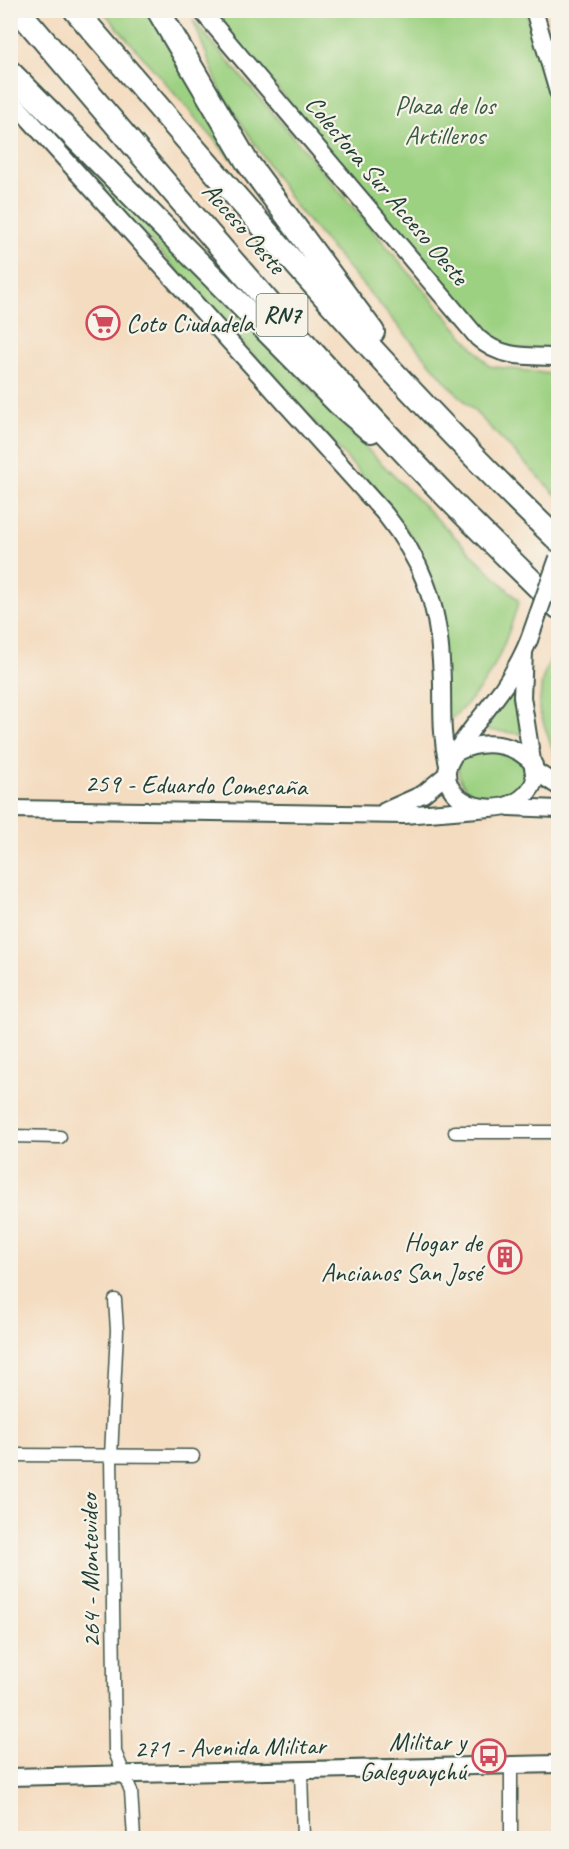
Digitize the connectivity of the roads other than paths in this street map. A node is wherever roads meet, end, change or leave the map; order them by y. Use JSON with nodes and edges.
{"nodes":[{"id":1,"x":18,"y":10,"type":"edge"},
{"id":2,"x":75,"y":10,"type":"edge"},
{"id":3,"x":158,"y":10,"type":"edge"},
{"id":4,"x":201,"y":10,"type":"edge"},
{"id":5,"x":534,"y":10,"type":"edge"},
{"id":6,"x":10,"y":72,"type":"edge"},
{"id":7,"x":558,"y":92,"type":"edge"},
{"id":8,"x":10,"y":98,"type":"edge"},
{"id":9,"x":558,"y":357,"type":"edge"},
{"id":10,"x":433,"y":413,"type":"junction"},
{"id":11,"x":445,"y":495,"type":"junction"},
{"id":12,"x":558,"y":540,"type":"edge"},
{"id":13,"x":558,"y":558,"type":"edge"},
{"id":14,"x":558,"y":607,"type":"edge"},
{"id":15,"x":526,"y":646,"type":"junction"},
{"id":16,"x":451,"y":764,"type":"junction"},
{"id":17,"x":535,"y":768,"type":"junction"},
{"id":18,"x":558,"y":786,"type":"edge"},
{"id":19,"x":508,"y":807,"type":"junction"},
{"id":20,"x":490,"y":808,"type":"junction"},
{"id":21,"x":10,"y":809,"type":"edge"},
{"id":22,"x":558,"y":809,"type":"edge"},
{"id":23,"x":382,"y":813,"type":"junction"},
{"id":24,"x":455,"y":1132,"type":"dead end"},
{"id":25,"x":558,"y":1132,"type":"edge"},
{"id":26,"x":10,"y":1136,"type":"edge"},
{"id":27,"x":60,"y":1137,"type":"dead end"},
{"id":28,"x":115,"y":1300,"type":"dead end"},
{"id":29,"x":10,"y":1455,"type":"edge"},
{"id":30,"x":111,"y":1456,"type":"junction"},
{"id":31,"x":193,"y":1456,"type":"dead end"},
{"id":32,"x":558,"y":1764,"type":"edge"},
{"id":33,"x":511,"y":1766,"type":"junction"},
{"id":34,"x":301,"y":1771,"type":"junction"},
{"id":35,"x":124,"y":1776,"type":"junction"},
{"id":36,"x":10,"y":1777,"type":"edge"},
{"id":37,"x":134,"y":1839,"type":"edge"},
{"id":38,"x":303,"y":1839,"type":"edge"},
{"id":39,"x":511,"y":1839,"type":"edge"}],
"edges":[{"from":1,"to":11,"type":"highway","name":"Acceso Oeste","number":"RN7"},
{"from":2,"to":10,"type":"highway","name":"Acceso Oeste","number":"RN7"},
{"from":3,"to":10,"type":"highway"},
{"from":4,"to":9,"type":"street","name":"Colectora Sur Acceso Oeste"},
{"from":5,"to":7,"type":"street"},
{"from":6,"to":11,"type":"highway"},
{"from":8,"to":16,"type":"street"},
{"from":10,"to":12,"type":"highway","name":"Acceso Oeste","number":"RN7"},
{"from":11,"to":14,"type":"highway","name":"Acceso Oeste","number":"RN7"},
{"from":13,"to":15,"type":"street","bridge":true},
{"from":15,"to":16,"type":"street"},
{"from":15,"to":17,"type":"street"},
{"from":16,"to":17,"type":"street"},
{"from":16,"to":20,"type":"street"},
{"from":16,"to":23,"type":"street","name":"259 - Eduardo Comesaña"},
{"from":17,"to":18,"type":"street"},
{"from":17,"to":19,"type":"street"},
{"from":19,"to":20,"type":"street"},
{"from":19,"to":22,"type":"street"},
{"from":20,"to":23,"type":"street","name":"259 - Eduardo Comesaña"},
{"from":21,"to":23,"type":"street","name":"259 - Eduardo Comesaña"},
{"from":24,"to":25,"type":"street"},
{"from":26,"to":27,"type":"street"},
{"from":28,"to":30,"type":"street","name":"264 - Montevideo"},
{"from":29,"to":30,"type":"street"},
{"from":30,"to":31,"type":"street"},
{"from":30,"to":35,"type":"street","name":"264 - Montevideo"},
{"from":32,"to":33,"type":"street","name":"271 - Avenida Militar"},
{"from":33,"to":34,"type":"street","name":"271 - Avenida Militar"},
{"from":33,"to":39,"type":"street"},
{"from":34,"to":35,"type":"street","name":"271 - Avenida Militar"},
{"from":34,"to":38,"type":"street"},
{"from":35,"to":36,"type":"street","name":"271 - Avenida Militar"},
{"from":35,"to":37,"type":"street","name":"264 - Montevideo"}]}
